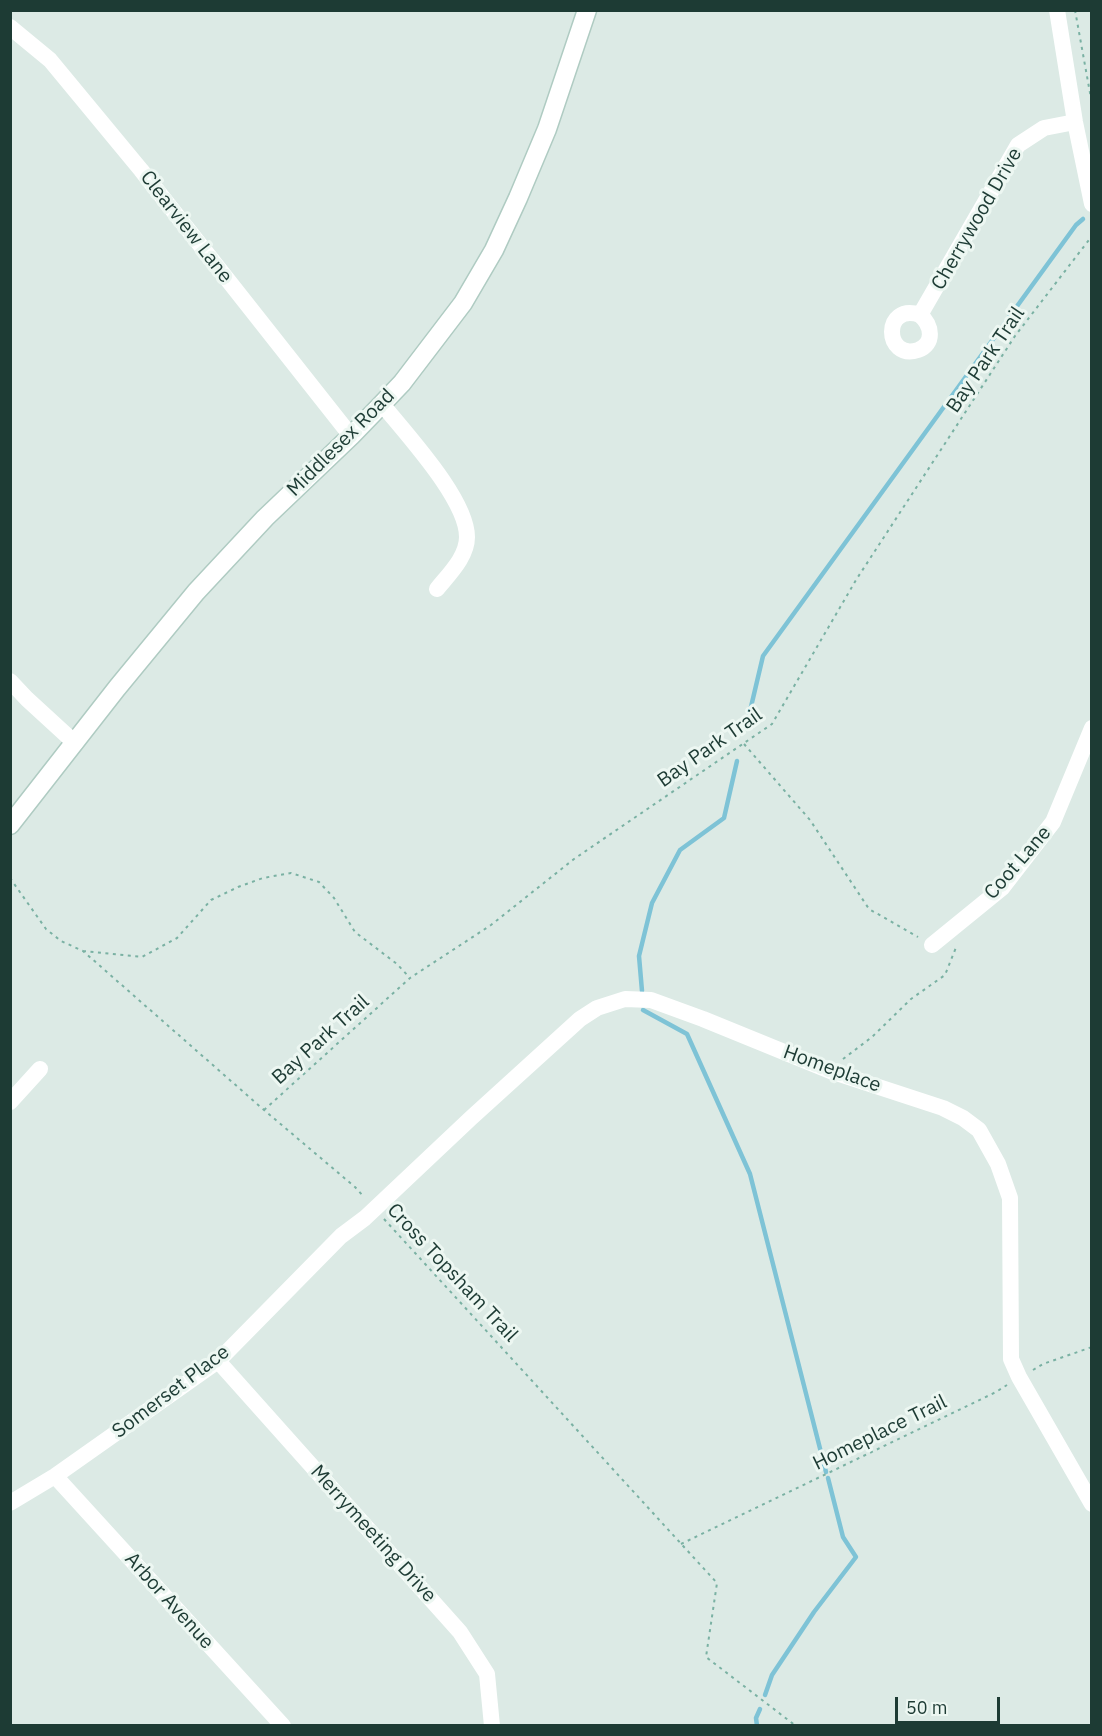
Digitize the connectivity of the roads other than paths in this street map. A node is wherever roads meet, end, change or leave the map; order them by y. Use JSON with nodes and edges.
{"nodes":[{"id":1,"x":587,"y":10,"type":"edge"},
{"id":2,"x":1057,"y":10,"type":"edge"},
{"id":3,"x":10,"y":27,"type":"edge"},
{"id":4,"x":1075,"y":122,"type":"junction"},
{"id":5,"x":1092,"y":204,"type":"edge"},
{"id":6,"x":920,"y":315,"type":"dead end"},
{"id":7,"x":382,"y":404,"type":"junction"},
{"id":8,"x":351,"y":436,"type":"junction"},
{"id":9,"x":437,"y":589,"type":"dead end"},
{"id":10,"x":10,"y":681,"type":"edge"},
{"id":11,"x":1092,"y":728,"type":"edge"},
{"id":12,"x":75,"y":743,"type":"junction"},
{"id":13,"x":10,"y":825,"type":"edge"},
{"id":14,"x":932,"y":945,"type":"road end"},
{"id":15,"x":40,"y":1069,"type":"dead end"},
{"id":16,"x":10,"y":1102,"type":"edge"},
{"id":17,"x":341,"y":1236,"type":"joint"},
{"id":18,"x":218,"y":1361,"type":"junction"},
{"id":19,"x":55,"y":1476,"type":"junction"},
{"id":20,"x":10,"y":1503,"type":"edge"},
{"id":21,"x":1092,"y":1504,"type":"edge"},
{"id":22,"x":283,"y":1725,"type":"edge"},
{"id":23,"x":492,"y":1725,"type":"edge"}],
"edges":[{"from":1,"to":7,"type":"main road","name":"Middlesex Road"},
{"from":2,"to":4,"type":"street"},
{"from":3,"to":8,"type":"street","name":"Clearview Lane"},
{"from":4,"to":5,"type":"street"},
{"from":4,"to":6,"type":"street","name":"Cherrywood Drive"},
{"from":7,"to":8,"type":"main road","name":"Middlesex Road"},
{"from":7,"to":9,"type":"street"},
{"from":8,"to":12,"type":"main road","name":"Middlesex Road"},
{"from":10,"to":12,"type":"street"},
{"from":11,"to":14,"type":"street","name":"Coot Lane"},
{"from":12,"to":13,"type":"main road","name":"Middlesex Road"},
{"from":15,"to":16,"type":"street"},
{"from":17,"to":18,"type":"street","name":"Somerset Place"},
{"from":17,"to":21,"type":"street","name":"Homeplace"},
{"from":18,"to":19,"type":"street","name":"Somerset Place"},
{"from":18,"to":23,"type":"street","name":"Merrymeeting Drive"},
{"from":19,"to":20,"type":"street","name":"Somerset Place"},
{"from":19,"to":22,"type":"street","name":"Arbor Avenue"}]}
